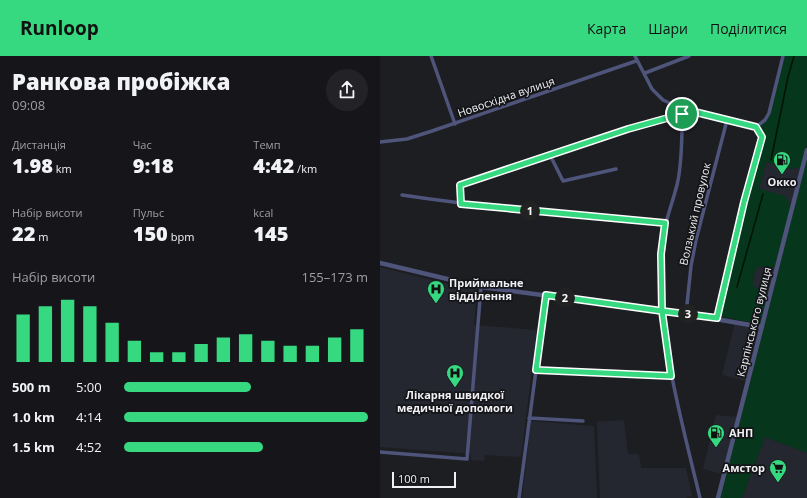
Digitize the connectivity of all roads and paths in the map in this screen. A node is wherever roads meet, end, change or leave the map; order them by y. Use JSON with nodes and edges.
{"nodes":[{"id":1,"x":431,"y":56,"type":"edge"},
{"id":2,"x":635,"y":56,"type":"edge"},
{"id":3,"x":689,"y":56,"type":"edge"},
{"id":4,"x":784,"y":56,"type":"edge"},
{"id":5,"x":636,"y":61,"type":"junction"},
{"id":6,"x":644,"y":73,"type":"junction"},
{"id":7,"x":683,"y":109,"type":"junction"},
{"id":8,"x":682,"y":114,"type":"junction"},
{"id":9,"x":727,"y":120,"type":"junction"},
{"id":10,"x":455,"y":124,"type":"junction"},
{"id":11,"x":756,"y":127,"type":"junction"},
{"id":12,"x":380,"y":142,"type":"edge"},
{"id":13,"x":807,"y":150,"type":"edge"},
{"id":14,"x":550,"y":155,"type":"junction"},
{"id":15,"x":616,"y":169,"type":"dead end"},
{"id":16,"x":402,"y":195,"type":"dead end"},
{"id":17,"x":461,"y":204,"type":"junction"},
{"id":18,"x":665,"y":223,"type":"junction"},
{"id":19,"x":380,"y":263,"type":"edge"},
{"id":20,"x":481,"y":287,"type":"junction"},
{"id":21,"x":546,"y":295,"type":"junction"},
{"id":22,"x":662,"y":311,"type":"junction"},
{"id":23,"x":686,"y":314,"type":"junction"},
{"id":24,"x":717,"y":318,"type":"junction"},
{"id":25,"x":762,"y":327,"type":"junction"},
{"id":26,"x":536,"y":370,"type":"junction"},
{"id":27,"x":671,"y":376,"type":"junction"},
{"id":28,"x":529,"y":418,"type":"junction"},
{"id":29,"x":583,"y":421,"type":"dead end"},
{"id":30,"x":380,"y":452,"type":"edge"},
{"id":31,"x":519,"y":498,"type":"edge"},
{"id":32,"x":700,"y":498,"type":"edge"},
{"id":33,"x":718,"y":498,"type":"edge"}],
"edges":[{"from":1,"to":10,"type":"street"},
{"from":2,"to":5,"type":"street"},
{"from":3,"to":6,"type":"street"},
{"from":4,"to":11,"type":"street"},
{"from":5,"to":6,"type":"street"},
{"from":5,"to":10,"type":"street","name":"Новосхідна вулиця"},
{"from":6,"to":7,"type":"street"},
{"from":7,"to":8,"type":"street"},
{"from":7,"to":9,"type":"street"},
{"from":8,"to":14,"type":"street"},
{"from":8,"to":18,"type":"street"},
{"from":9,"to":11,"type":"street"},
{"from":9,"to":23,"type":"street","name":"Волзький провулок"},
{"from":10,"to":12,"type":"street","name":"Новосхідна вулиця"},
{"from":11,"to":24,"type":"street"},
{"from":13,"to":25,"type":"street","name":"Карпінського вулиця"},
{"from":14,"to":15,"type":"street"},
{"from":14,"to":17,"type":"street"},
{"from":16,"to":17,"type":"street"},
{"from":17,"to":18,"type":"street"},
{"from":18,"to":22,"type":"street"},
{"from":19,"to":20,"type":"street"},
{"from":20,"to":21,"type":"street"},
{"from":20,"to":30,"type":"street"},
{"from":21,"to":22,"type":"street"},
{"from":21,"to":26,"type":"street"},
{"from":22,"to":23,"type":"street"},
{"from":22,"to":27,"type":"street"},
{"from":23,"to":24,"type":"street"},
{"from":24,"to":25,"type":"street"},
{"from":25,"to":33,"type":"street","name":"Карпінського вулиця"},
{"from":26,"to":27,"type":"street"},
{"from":26,"to":28,"type":"street"},
{"from":27,"to":32,"type":"street"},
{"from":28,"to":29,"type":"street"},
{"from":28,"to":31,"type":"street"}]}
